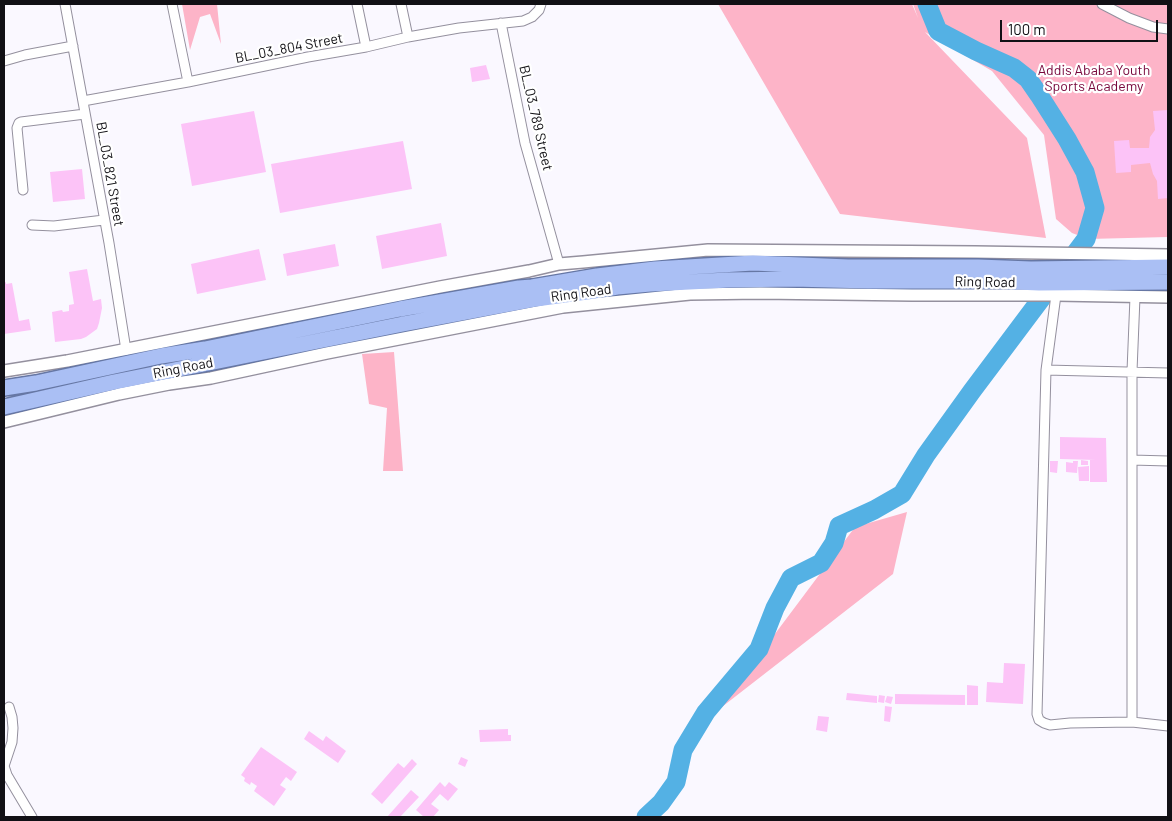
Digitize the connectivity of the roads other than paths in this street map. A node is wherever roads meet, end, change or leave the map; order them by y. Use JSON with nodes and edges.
{"nodes":[{"id":1,"x":65,"y":4,"type":"edge"},
{"id":2,"x":172,"y":4,"type":"edge"},
{"id":3,"x":357,"y":4,"type":"edge"},
{"id":4,"x":401,"y":4,"type":"edge"},
{"id":5,"x":540,"y":4,"type":"edge"},
{"id":6,"x":1102,"y":4,"type":"edge"},
{"id":7,"x":501,"y":23,"type":"junction"},
{"id":8,"x":1168,"y":29,"type":"edge"},
{"id":9,"x":408,"y":37,"type":"junction"},
{"id":10,"x":73,"y":46,"type":"junction"},
{"id":11,"x":366,"y":47,"type":"junction"},
{"id":12,"x":4,"y":61,"type":"edge"},
{"id":13,"x":188,"y":82,"type":"junction"},
{"id":14,"x":83,"y":101,"type":"junction"},
{"id":15,"x":85,"y":114,"type":"junction"},
{"id":16,"x":23,"y":190,"type":"dead end"},
{"id":17,"x":104,"y":220,"type":"junction"},
{"id":18,"x":32,"y":225,"type":"dead end"},
{"id":19,"x":1168,"y":255,"type":"edge"},
{"id":20,"x":559,"y":264,"type":"junction"},
{"id":21,"x":1168,"y":267,"type":"edge"},
{"id":22,"x":1168,"y":282,"type":"edge"},
{"id":23,"x":1054,"y":285,"type":"junction"},
{"id":24,"x":1135,"y":297,"type":"junction"},
{"id":25,"x":1168,"y":297,"type":"edge"},
{"id":26,"x":126,"y":350,"type":"junction"},
{"id":27,"x":1046,"y":370,"type":"junction"},
{"id":28,"x":4,"y":371,"type":"edge"},
{"id":29,"x":1132,"y":371,"type":"junction"},
{"id":30,"x":1168,"y":373,"type":"edge"},
{"id":31,"x":4,"y":388,"type":"edge"},
{"id":32,"x":4,"y":407,"type":"edge"},
{"id":33,"x":4,"y":422,"type":"edge"},
{"id":34,"x":1132,"y":460,"type":"junction"},
{"id":35,"x":1168,"y":461,"type":"edge"},
{"id":36,"x":9,"y":707,"type":"dead end"},
{"id":37,"x":1132,"y":722,"type":"junction"},
{"id":38,"x":1168,"y":726,"type":"edge"},
{"id":39,"x":4,"y":766,"type":"edge"},
{"id":40,"x":32,"y":817,"type":"edge"}],
"edges":[{"from":1,"to":10,"type":"street","name":"BL_03_821 Street"},
{"from":2,"to":13,"type":"street"},
{"from":3,"to":11,"type":"street"},
{"from":4,"to":9,"type":"street"},
{"from":5,"to":7,"type":"street"},
{"from":6,"to":8,"type":"street"},
{"from":7,"to":9,"type":"street","name":"BL_03_804 Street"},
{"from":7,"to":20,"type":"street","name":"BL_03_789 Street"},
{"from":9,"to":11,"type":"street","name":"BL_03_804 Street"},
{"from":10,"to":12,"type":"street"},
{"from":10,"to":14,"type":"street","name":"BL_03_821 Street"},
{"from":11,"to":13,"type":"street","name":"BL_03_804 Street"},
{"from":13,"to":14,"type":"street","name":"BL_03_804 Street"},
{"from":14,"to":15,"type":"street","name":"BL_03_821 Street"},
{"from":15,"to":16,"type":"street"},
{"from":15,"to":17,"type":"street","name":"BL_03_821 Street"},
{"from":17,"to":18,"type":"street"},
{"from":17,"to":26,"type":"street","name":"BL_03_821 Street"},
{"from":19,"to":20,"type":"street"},
{"from":20,"to":26,"type":"street"},
{"from":21,"to":23,"type":"highway","name":"Ring Road"},
{"from":22,"to":23,"type":"highway","name":"Ring Road"},
{"from":23,"to":24,"type":"street","name":"Ring Road"},
{"from":23,"to":27,"type":"street"},
{"from":23,"to":31,"type":"highway","name":"Ring Road"},
{"from":23,"to":32,"type":"highway","name":"Ring Road"},
{"from":23,"to":33,"type":"street","name":"Ring Road"},
{"from":24,"to":25,"type":"street","name":"Ring Road"},
{"from":24,"to":29,"type":"street"},
{"from":26,"to":28,"type":"street"},
{"from":27,"to":29,"type":"street"},
{"from":27,"to":37,"type":"street"},
{"from":29,"to":30,"type":"street"},
{"from":29,"to":34,"type":"street"},
{"from":34,"to":35,"type":"street"},
{"from":34,"to":37,"type":"street"},
{"from":36,"to":39,"type":"street"},
{"from":37,"to":38,"type":"street"},
{"from":39,"to":40,"type":"street"}]}
